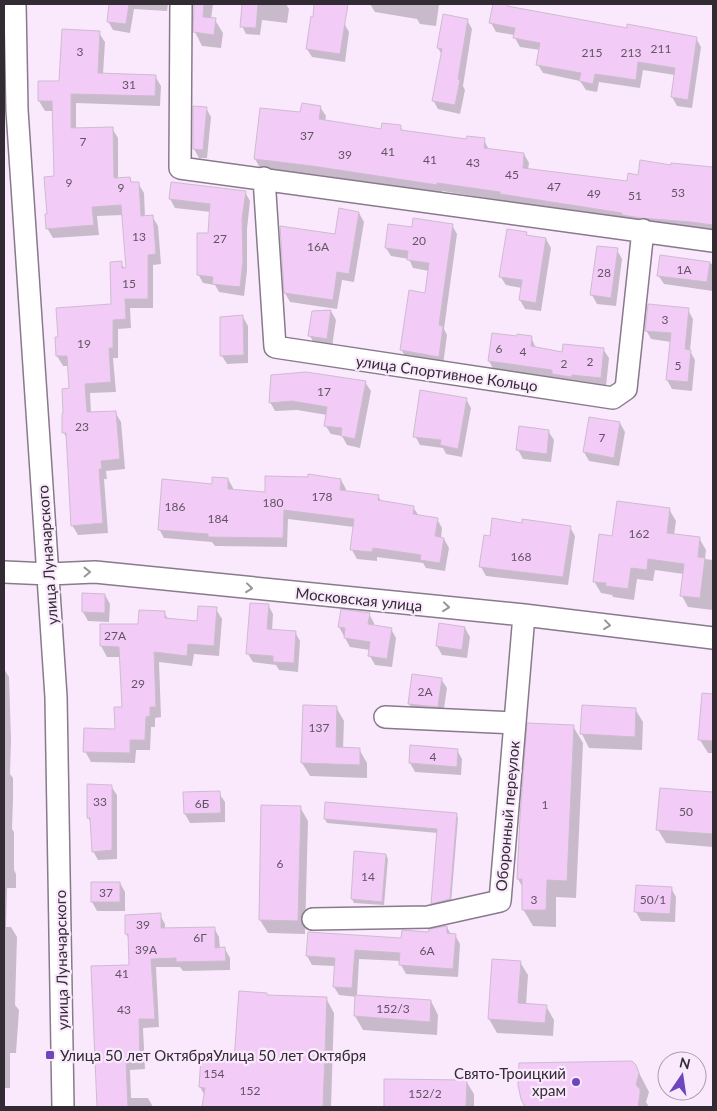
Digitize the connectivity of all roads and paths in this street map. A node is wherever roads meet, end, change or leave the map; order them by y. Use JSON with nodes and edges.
{"nodes":[{"id":1,"x":15,"y":4,"type":"edge"},
{"id":2,"x":181,"y":4,"type":"edge"},
{"id":3,"x":10,"y":110,"type":"edge"},
{"id":4,"x":264,"y":178,"type":"junction"},
{"id":5,"x":643,"y":230,"type":"junction"},
{"id":6,"x":713,"y":240,"type":"edge"},
{"id":7,"x":4,"y":572,"type":"edge"},
{"id":8,"x":49,"y":574,"type":"junction"},
{"id":9,"x":524,"y":615,"type":"junction"},
{"id":10,"x":713,"y":638,"type":"edge"},
{"id":11,"x":385,"y":717,"type":"dead end"},
{"id":12,"x":515,"y":723,"type":"junction"},
{"id":13,"x":313,"y":919,"type":"dead end"},
{"id":14,"x":63,"y":1107,"type":"edge"}],
"edges":[{"from":1,"to":3,"type":"street","name":"улица Луначарского"},
{"from":2,"to":4,"type":"street"},
{"from":3,"to":8,"type":"street","name":"улица Луначарского"},
{"from":4,"to":5,"type":"street"},
{"from":4,"to":5,"type":"street","name":"улица Спортивное Кольцо"},
{"from":5,"to":6,"type":"street"},
{"from":7,"to":8,"type":"street","name":"Московская улица"},
{"from":8,"to":9,"type":"street","name":"Московская улица","one_way":true},
{"from":8,"to":14,"type":"street","name":"улица Луначарского"},
{"from":9,"to":10,"type":"street","name":"Московская улица","one_way":true},
{"from":9,"to":12,"type":"street","name":"Оборонный переулок"},
{"from":11,"to":12,"type":"street","name":"Оборонный переулок"},
{"from":12,"to":13,"type":"street","name":"Оборонный переулок"}]}
